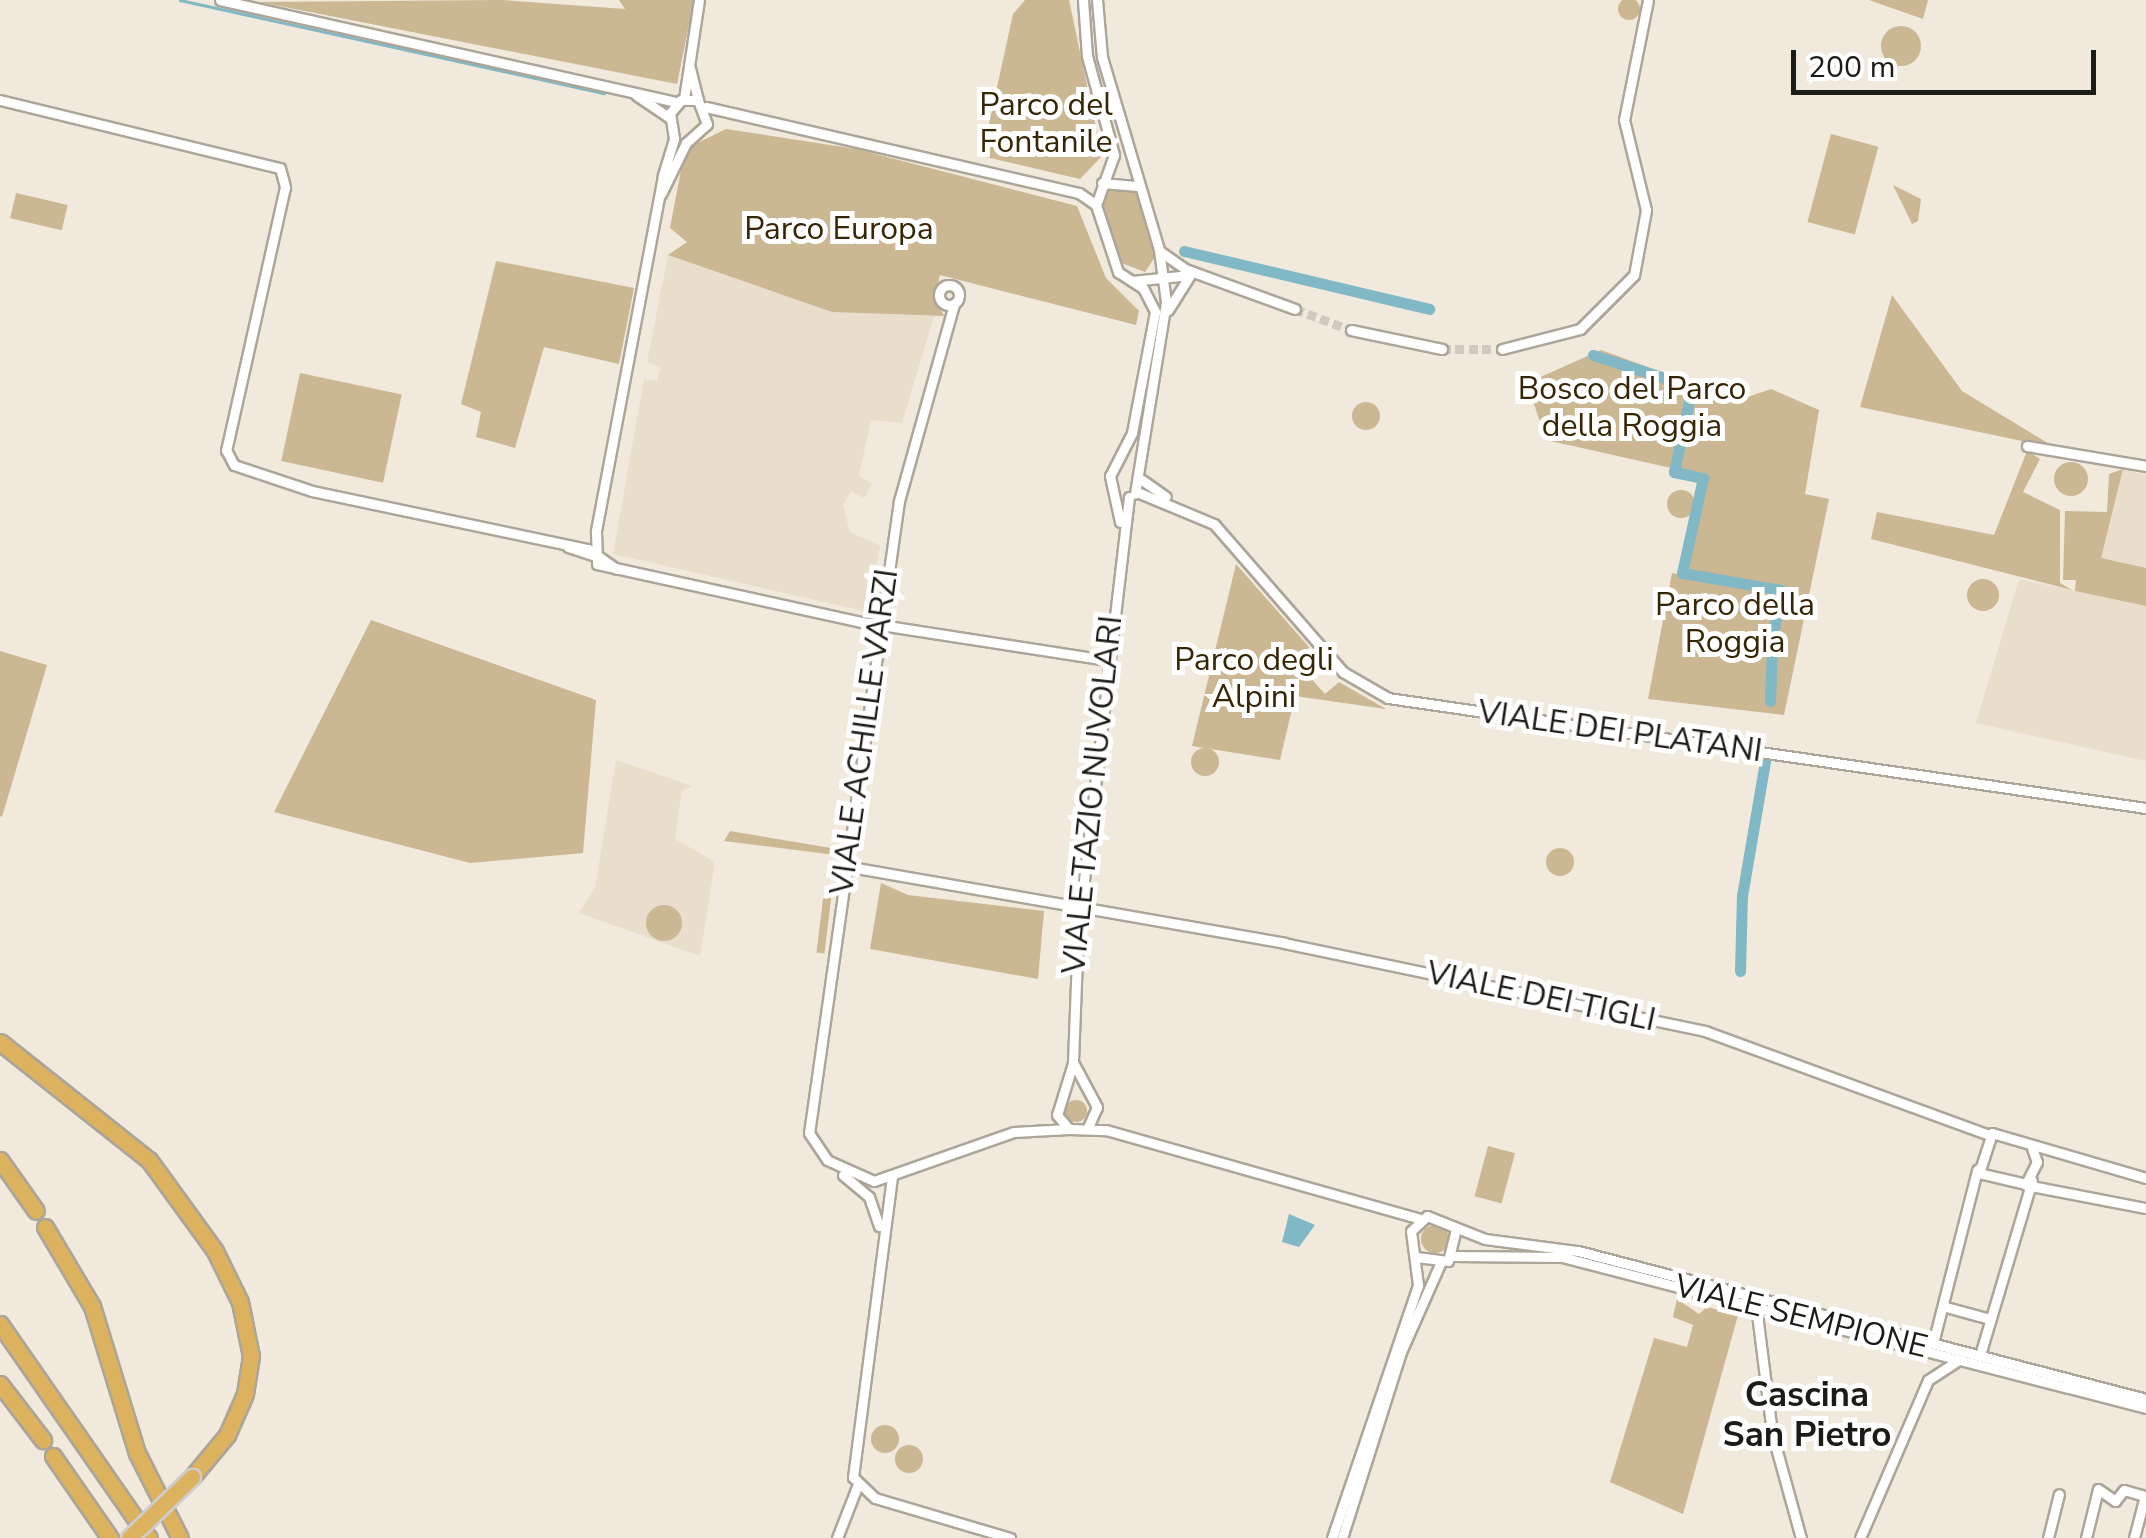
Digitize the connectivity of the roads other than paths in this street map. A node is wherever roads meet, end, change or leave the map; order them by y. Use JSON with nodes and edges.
{"nodes":[{"id":1,"x":220,"y":0,"type":"edge"},
{"id":2,"x":699,"y":0,"type":"edge"},
{"id":3,"x":1084,"y":0,"type":"edge"},
{"id":4,"x":1097,"y":0,"type":"edge"},
{"id":5,"x":1648,"y":1,"type":"edge"},
{"id":6,"x":688,"y":60,"type":"junction"},
{"id":7,"x":605,"y":84,"type":"junction"},
{"id":8,"x":0,"y":100,"type":"edge"},
{"id":9,"x":681,"y":100,"type":"junction"},
{"id":10,"x":702,"y":104,"type":"junction"},
{"id":11,"x":748,"y":120,"type":"junction"},
{"id":12,"x":672,"y":123,"type":"junction"},
{"id":13,"x":708,"y":124,"type":"junction"},
{"id":14,"x":692,"y":136,"type":"junction"},
{"id":15,"x":1100,"y":186,"type":"junction"},
{"id":16,"x":1140,"y":188,"type":"junction"},
{"id":17,"x":1079,"y":193,"type":"junction"},
{"id":18,"x":661,"y":194,"type":"junction"},
{"id":19,"x":1096,"y":205,"type":"junction"},
{"id":20,"x":1160,"y":250,"type":"junction"},
{"id":21,"x":1155,"y":274,"type":"junction"},
{"id":22,"x":1190,"y":275,"type":"junction"},
{"id":23,"x":1203,"y":276,"type":"junction"},
{"id":24,"x":1132,"y":280,"type":"junction"},
{"id":25,"x":954,"y":304,"type":"dead end"},
{"id":26,"x":1295,"y":308,"type":"tunnel mouth"},
{"id":27,"x":1166,"y":316,"type":"junction"},
{"id":28,"x":1351,"y":330,"type":"tunnel mouth"},
{"id":29,"x":1442,"y":349,"type":"tunnel mouth"},
{"id":30,"x":1502,"y":349,"type":"tunnel mouth"},
{"id":31,"x":2026,"y":446,"type":"dead end"},
{"id":32,"x":2146,"y":466,"type":"edge"},
{"id":33,"x":1117,"y":468,"type":"junction"},
{"id":34,"x":1140,"y":475,"type":"junction"},
{"id":35,"x":1116,"y":494,"type":"junction"},
{"id":36,"x":1133,"y":494,"type":"junction"},
{"id":37,"x":1172,"y":502,"type":"junction"},
{"id":38,"x":1120,"y":527,"type":"junction"},
{"id":39,"x":597,"y":554,"type":"junction"},
{"id":40,"x":880,"y":625,"type":"junction"},
{"id":41,"x":1106,"y":660,"type":"junction"},
{"id":42,"x":2146,"y":808,"type":"edge"},
{"id":43,"x":845,"y":866,"type":"junction"},
{"id":44,"x":1081,"y":906,"type":"junction"},
{"id":45,"x":0,"y":1042,"type":"edge"},
{"id":46,"x":1074,"y":1063,"type":"junction"},
{"id":47,"x":1087,"y":1093,"type":"junction"},
{"id":48,"x":1064,"y":1095,"type":"junction"},
{"id":49,"x":1057,"y":1110,"type":"junction"},
{"id":50,"x":1097,"y":1113,"type":"junction"},
{"id":51,"x":1039,"y":1127,"type":"junction"},
{"id":52,"x":1088,"y":1127,"type":"junction"},
{"id":53,"x":1069,"y":1128,"type":"junction"},
{"id":54,"x":1119,"y":1134,"type":"junction"},
{"id":55,"x":1987,"y":1134,"type":"junction"},
{"id":56,"x":2031,"y":1145,"type":"junction"},
{"id":57,"x":0,"y":1160,"type":"edge"},
{"id":58,"x":827,"y":1160,"type":"junction"},
{"id":59,"x":1978,"y":1167,"type":"junction"},
{"id":60,"x":892,"y":1176,"type":"junction"},
{"id":61,"x":2146,"y":1178,"type":"edge"},
{"id":62,"x":874,"y":1182,"type":"junction"},
{"id":63,"x":2029,"y":1183,"type":"junction"},
{"id":64,"x":869,"y":1197,"type":"junction"},
{"id":65,"x":2146,"y":1208,"type":"edge"},
{"id":66,"x":36,"y":1211,"type":"dead end"},
{"id":67,"x":1390,"y":1216,"type":"junction"},
{"id":68,"x":1421,"y":1219,"type":"junction"},
{"id":69,"x":45,"y":1226,"type":"dead end"},
{"id":70,"x":1456,"y":1228,"type":"junction"},
{"id":71,"x":880,"y":1233,"type":"junction"},
{"id":72,"x":1410,"y":1240,"type":"junction"},
{"id":73,"x":1416,"y":1256,"type":"junction"},
{"id":74,"x":1454,"y":1256,"type":"junction"},
{"id":75,"x":1440,"y":1264,"type":"junction"},
{"id":76,"x":1756,"y":1306,"type":"junction"},
{"id":77,"x":1946,"y":1306,"type":"junction"},
{"id":78,"x":1990,"y":1318,"type":"junction"},
{"id":79,"x":0,"y":1324,"type":"edge"},
{"id":80,"x":1932,"y":1343,"type":"junction"},
{"id":81,"x":1980,"y":1355,"type":"junction"},
{"id":82,"x":1962,"y":1358,"type":"junction"},
{"id":83,"x":0,"y":1384,"type":"edge"},
{"id":84,"x":2146,"y":1398,"type":"edge"},
{"id":85,"x":2146,"y":1408,"type":"edge"},
{"id":86,"x":43,"y":1440,"type":"dead end"},
{"id":87,"x":53,"y":1456,"type":"dead end"},
{"id":88,"x":858,"y":1484,"type":"junction"},
{"id":89,"x":2058,"y":1494,"type":"dead end"},
{"id":90,"x":110,"y":1538,"type":"edge"},
{"id":91,"x":130,"y":1538,"type":"edge"},
{"id":92,"x":149,"y":1538,"type":"edge"},
{"id":93,"x":180,"y":1538,"type":"edge"},
{"id":94,"x":838,"y":1538,"type":"edge"},
{"id":95,"x":1010,"y":1538,"type":"edge"},
{"id":96,"x":1332,"y":1538,"type":"edge"},
{"id":97,"x":1342,"y":1538,"type":"edge"},
{"id":98,"x":1801,"y":1538,"type":"edge"},
{"id":99,"x":1860,"y":1538,"type":"edge"},
{"id":100,"x":2048,"y":1538,"type":"edge"},
{"id":101,"x":2086,"y":1538,"type":"edge"},
{"id":102,"x":2134,"y":1538,"type":"edge"}],
"edges":[{"from":1,"to":7,"type":"street"},
{"from":2,"to":6,"type":"street"},
{"from":3,"to":15,"type":"street"},
{"from":4,"to":16,"type":"street"},
{"from":5,"to":30,"type":"street"},
{"from":6,"to":9,"type":"street"},
{"from":6,"to":10,"type":"street"},
{"from":7,"to":9,"type":"street"},
{"from":7,"to":12,"type":"street"},
{"from":8,"to":39,"type":"street"},
{"from":9,"to":10,"type":"street"},
{"from":9,"to":12,"type":"street"},
{"from":10,"to":11,"type":"street"},
{"from":10,"to":13,"type":"street"},
{"from":11,"to":13,"type":"street"},
{"from":11,"to":17,"type":"street"},
{"from":12,"to":14,"type":"street"},
{"from":12,"to":18,"type":"street"},
{"from":13,"to":14,"type":"street"},
{"from":14,"to":18,"type":"street"},
{"from":15,"to":16,"type":"street"},
{"from":15,"to":17,"type":"street"},
{"from":15,"to":19,"type":"street"},
{"from":16,"to":20,"type":"street"},
{"from":17,"to":19,"type":"street"},
{"from":18,"to":39,"type":"street"},
{"from":19,"to":24,"type":"street"},
{"from":20,"to":21,"type":"street"},
{"from":20,"to":23,"type":"street"},
{"from":21,"to":22,"type":"street"},
{"from":21,"to":24,"type":"street"},
{"from":21,"to":27,"type":"street"},
{"from":22,"to":23,"type":"street"},
{"from":22,"to":27,"type":"street"},
{"from":23,"to":26,"type":"street"},
{"from":24,"to":33,"type":"street"},
{"from":25,"to":40,"type":"street","name":"VIALE ACHILLE VARZI"},
{"from":27,"to":34,"type":"street"},
{"from":28,"to":29,"type":"street"},
{"from":31,"to":32,"type":"street"},
{"from":33,"to":34,"type":"street"},
{"from":33,"to":35,"type":"street","name":"VIALE TAZIO NUVOLARI"},
{"from":34,"to":36,"type":"street","name":"VIALE TAZIO NUVOLARI"},
{"from":34,"to":37,"type":"street","name":"VIALE DEI PLATANI"},
{"from":35,"to":36,"type":"street","name":"VIALE DEI PLATANI"},
{"from":35,"to":38,"type":"street","name":"VIALE TAZIO NUVOLARI"},
{"from":36,"to":37,"type":"street","name":"VIALE DEI PLATANI"},
{"from":36,"to":38,"type":"street","name":"VIALE TAZIO NUVOLARI"},
{"from":37,"to":42,"type":"street","name":"VIALE DEI PLATANI"},
{"from":38,"to":41,"type":"street","name":"VIALE TAZIO NUVOLARI"},
{"from":39,"to":40,"type":"street"},
{"from":40,"to":41,"type":"street"},
{"from":40,"to":43,"type":"street","name":"VIALE ACHILLE VARZI"},
{"from":41,"to":44,"type":"street","name":"VIALE TAZIO NUVOLARI"},
{"from":43,"to":44,"type":"street","name":"VIALE DEI TIGLI"},
{"from":43,"to":58,"type":"street","name":"VIALE ACHILLE VARZI"},
{"from":44,"to":46,"type":"street","name":"VIALE TAZIO NUVOLARI"},
{"from":44,"to":55,"type":"street","name":"VIALE DEI TIGLI"},
{"from":45,"to":91,"type":"highway","bridge":true},
{"from":46,"to":47,"type":"street","name":"VIALE TAZIO NUVOLARI"},
{"from":46,"to":48,"type":"street","name":"VIALE TAZIO NUVOLARI"},
{"from":47,"to":48,"type":"street"},
{"from":47,"to":50,"type":"street"},
{"from":48,"to":49,"type":"street"},
{"from":49,"to":51,"type":"street"},
{"from":49,"to":53,"type":"street"},
{"from":50,"to":52,"type":"street"},
{"from":50,"to":54,"type":"street"},
{"from":51,"to":53,"type":"street"},
{"from":51,"to":60,"type":"street"},
{"from":52,"to":53,"type":"street"},
{"from":52,"to":54,"type":"street"},
{"from":54,"to":67,"type":"street"},
{"from":55,"to":56,"type":"street","name":"VIALE DEI TIGLI"},
{"from":55,"to":59,"type":"street"},
{"from":56,"to":61,"type":"street","name":"VIALE DEI TIGLI"},
{"from":56,"to":63,"type":"street"},
{"from":57,"to":66,"type":"highway"},
{"from":58,"to":62,"type":"street"},
{"from":58,"to":64,"type":"street","name":"VIALE ACHILLE VARZI"},
{"from":59,"to":63,"type":"street"},
{"from":59,"to":77,"type":"street"},
{"from":60,"to":62,"type":"street"},
{"from":60,"to":71,"type":"street"},
{"from":62,"to":64,"type":"street"},
{"from":63,"to":65,"type":"street"},
{"from":63,"to":78,"type":"street"},
{"from":64,"to":71,"type":"street"},
{"from":67,"to":68,"type":"street"},
{"from":67,"to":72,"type":"street"},
{"from":68,"to":70,"type":"street"},
{"from":68,"to":72,"type":"street"},
{"from":69,"to":93,"type":"highway"},
{"from":70,"to":74,"type":"street"},
{"from":70,"to":80,"type":"street","name":"VIALE SEMPIONE"},
{"from":71,"to":88,"type":"street"},
{"from":72,"to":73,"type":"street"},
{"from":73,"to":75,"type":"street"},
{"from":73,"to":96,"type":"street"},
{"from":74,"to":75,"type":"street"},
{"from":74,"to":76,"type":"street","name":"VIALE SEMPIONE"},
{"from":75,"to":97,"type":"street"},
{"from":76,"to":82,"type":"street","name":"VIALE SEMPIONE"},
{"from":76,"to":98,"type":"street"},
{"from":77,"to":78,"type":"street"},
{"from":77,"to":80,"type":"street"},
{"from":78,"to":81,"type":"street"},
{"from":79,"to":92,"type":"highway"},
{"from":80,"to":81,"type":"street","name":"VIALE SEMPIONE"},
{"from":81,"to":84,"type":"street","name":"VIALE SEMPIONE"},
{"from":82,"to":85,"type":"street","name":"VIALE SEMPIONE"},
{"from":82,"to":99,"type":"street"},
{"from":83,"to":86,"type":"highway"},
{"from":87,"to":90,"type":"highway"},
{"from":88,"to":94,"type":"street"},
{"from":88,"to":95,"type":"street"},
{"from":89,"to":100,"type":"street"},
{"from":101,"to":102,"type":"street"}]}
